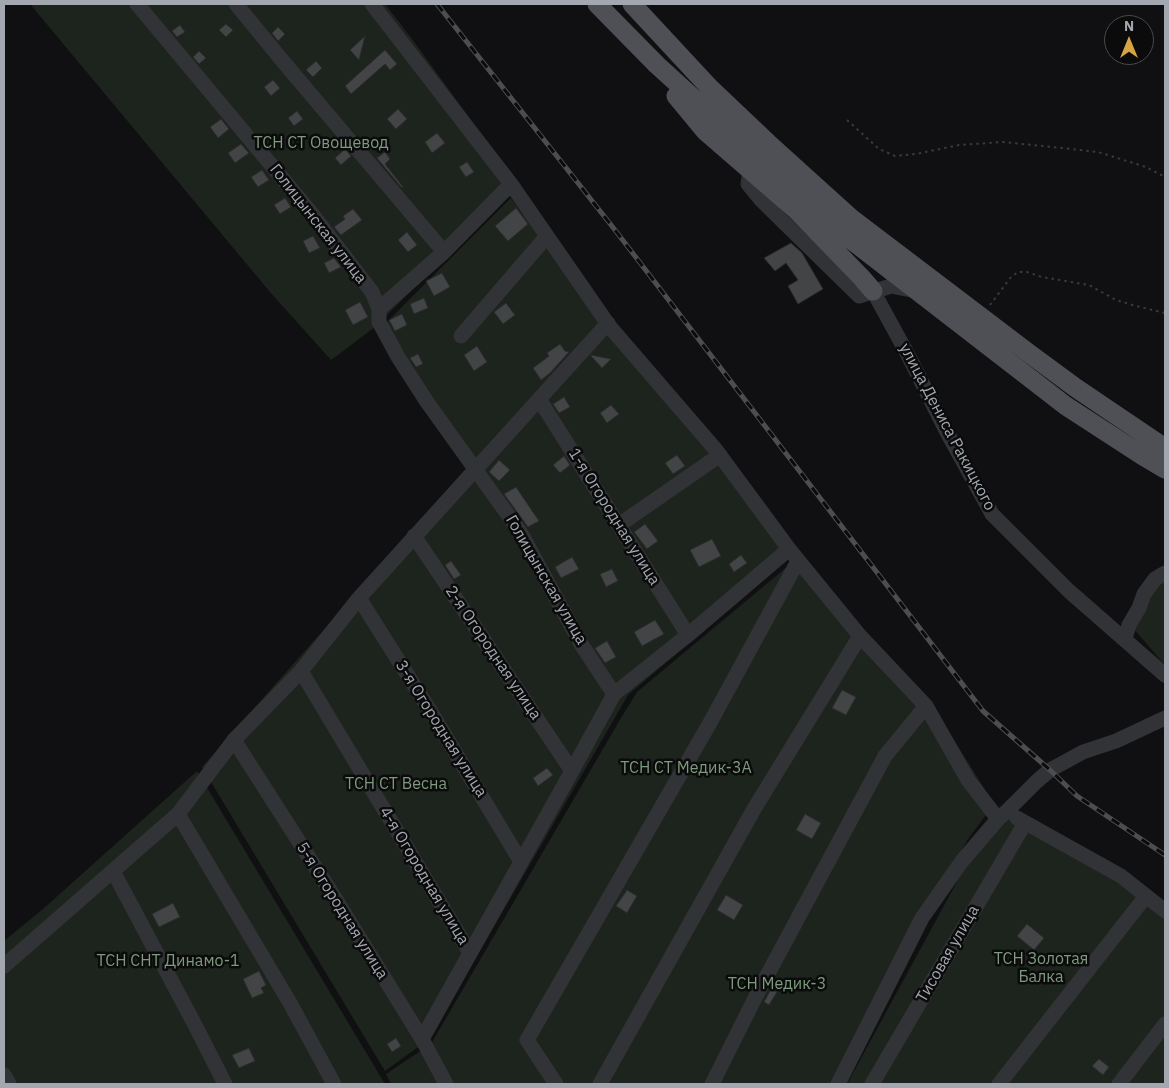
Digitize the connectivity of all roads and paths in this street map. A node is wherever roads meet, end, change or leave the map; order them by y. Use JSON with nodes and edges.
{"nodes":[{"id":1,"x":137,"y":4,"type":"edge"},
{"id":2,"x":236,"y":4,"type":"edge"},
{"id":3,"x":372,"y":4,"type":"edge"},
{"id":4,"x":597,"y":4,"type":"edge"},
{"id":5,"x":632,"y":4,"type":"edge"},
{"id":6,"x":657,"y":65,"type":"junction"},
{"id":7,"x":847,"y":120,"type":"dead end"},
{"id":8,"x":1165,"y":177,"type":"edge"},
{"id":9,"x":511,"y":184,"type":"junction"},
{"id":10,"x":547,"y":236,"type":"junction"},
{"id":11,"x":444,"y":252,"type":"junction"},
{"id":12,"x":873,"y":291,"type":"junction"},
{"id":13,"x":916,"y":291,"type":"junction"},
{"id":14,"x":379,"y":309,"type":"junction"},
{"id":15,"x":1165,"y":313,"type":"edge"},
{"id":16,"x":981,"y":317,"type":"junction"},
{"id":17,"x":608,"y":323,"type":"junction"},
{"id":18,"x":461,"y":336,"type":"dead end"},
{"id":19,"x":539,"y":399,"type":"junction"},
{"id":20,"x":1109,"y":410,"type":"junction"},
{"id":21,"x":1165,"y":437,"type":"edge"},
{"id":22,"x":1165,"y":448,"type":"edge"},
{"id":23,"x":720,"y":455,"type":"junction"},
{"id":24,"x":476,"y":468,"type":"junction"},
{"id":25,"x":1165,"y":469,"type":"edge"},
{"id":26,"x":619,"y":525,"type":"junction"},
{"id":27,"x":414,"y":536,"type":"junction"},
{"id":28,"x":793,"y":555,"type":"junction"},
{"id":29,"x":1165,"y":573,"type":"edge"},
{"id":30,"x":358,"y":598,"type":"junction"},
{"id":31,"x":688,"y":635,"type":"junction"},
{"id":32,"x":860,"y":636,"type":"junction"},
{"id":33,"x":1125,"y":639,"type":"junction"},
{"id":34,"x":301,"y":671,"type":"junction"},
{"id":35,"x":1165,"y":675,"type":"edge"},
{"id":36,"x":614,"y":694,"type":"junction"},
{"id":37,"x":926,"y":706,"type":"junction"},
{"id":38,"x":1165,"y":718,"type":"edge"},
{"id":39,"x":234,"y":740,"type":"junction"},
{"id":40,"x":572,"y":771,"type":"junction"},
{"id":41,"x":178,"y":814,"type":"junction"},
{"id":42,"x":1002,"y":816,"type":"junction"},
{"id":43,"x":1025,"y":823,"type":"junction"},
{"id":44,"x":521,"y":862,"type":"junction"},
{"id":45,"x":113,"y":871,"type":"junction"},
{"id":46,"x":1146,"y":896,"type":"junction"},
{"id":47,"x":1165,"y":911,"type":"edge"},
{"id":48,"x":470,"y":953,"type":"junction"},
{"id":49,"x":4,"y":966,"type":"edge"},
{"id":50,"x":1165,"y":1024,"type":"edge"},
{"id":51,"x":422,"y":1039,"type":"junction"},
{"id":52,"x":4,"y":1075,"type":"edge"},
{"id":53,"x":9,"y":1084,"type":"edge"},
{"id":54,"x":225,"y":1084,"type":"edge"},
{"id":55,"x":334,"y":1084,"type":"edge"},
{"id":56,"x":446,"y":1084,"type":"edge"},
{"id":57,"x":556,"y":1084,"type":"edge"},
{"id":58,"x":600,"y":1084,"type":"edge"},
{"id":59,"x":712,"y":1084,"type":"edge"},
{"id":60,"x":838,"y":1084,"type":"edge"},
{"id":61,"x":872,"y":1084,"type":"edge"},
{"id":62,"x":999,"y":1084,"type":"edge"},
{"id":63,"x":1119,"y":1084,"type":"edge"}],
"edges":[{"from":1,"to":14,"type":"street","name":"Голицынская улица"},
{"from":2,"to":11,"type":"street"},
{"from":3,"to":9,"type":"street"},
{"from":4,"to":6,"type":"main road"},
{"from":5,"to":16,"type":"main road"},
{"from":6,"to":12,"type":"main road"},
{"from":6,"to":13,"type":"main road"},
{"from":7,"to":8,"type":"path"},
{"from":9,"to":10,"type":"street"},
{"from":9,"to":11,"type":"street"},
{"from":10,"to":17,"type":"street"},
{"from":10,"to":18,"type":"street"},
{"from":11,"to":14,"type":"street"},
{"from":12,"to":13,"type":"street"},
{"from":12,"to":33,"type":"street","name":"улица Дениса Ракицкого"},
{"from":13,"to":25,"type":"main road"},
{"from":14,"to":24,"type":"street","name":"Голицынская улица"},
{"from":15,"to":16,"type":"path"},
{"from":16,"to":20,"type":"main road"},
{"from":17,"to":19,"type":"street"},
{"from":17,"to":23,"type":"street"},
{"from":19,"to":24,"type":"street"},
{"from":19,"to":26,"type":"street","name":"1-я Огородная улица"},
{"from":20,"to":21,"type":"main road"},
{"from":20,"to":22,"type":"main road"},
{"from":23,"to":26,"type":"street"},
{"from":23,"to":28,"type":"street"},
{"from":24,"to":27,"type":"street"},
{"from":24,"to":36,"type":"street","name":"Голицынская улица"},
{"from":26,"to":31,"type":"street","name":"1-я Огородная улица"},
{"from":27,"to":30,"type":"street"},
{"from":27,"to":40,"type":"street","name":"2-я Огородная улица"},
{"from":28,"to":31,"type":"street"},
{"from":28,"to":32,"type":"street"},
{"from":28,"to":57,"type":"street"},
{"from":29,"to":33,"type":"street"},
{"from":30,"to":34,"type":"street"},
{"from":30,"to":44,"type":"street","name":"3-я Огородная улица"},
{"from":31,"to":36,"type":"street"},
{"from":32,"to":37,"type":"street"},
{"from":32,"to":58,"type":"street"},
{"from":33,"to":35,"type":"street","name":"улица Дениса Ракицкого"},
{"from":34,"to":39,"type":"street"},
{"from":34,"to":48,"type":"street","name":"4-я Огородная улица"},
{"from":36,"to":40,"type":"street"},
{"from":37,"to":42,"type":"street"},
{"from":37,"to":59,"type":"street"},
{"from":38,"to":42,"type":"street"},
{"from":39,"to":41,"type":"street"},
{"from":39,"to":51,"type":"street","name":"5-я Огородная улица"},
{"from":40,"to":44,"type":"street"},
{"from":41,"to":45,"type":"street"},
{"from":41,"to":55,"type":"street"},
{"from":42,"to":43,"type":"street"},
{"from":42,"to":60,"type":"street"},
{"from":43,"to":46,"type":"street"},
{"from":43,"to":61,"type":"street","name":"Тисовая улица"},
{"from":44,"to":48,"type":"street"},
{"from":45,"to":49,"type":"street"},
{"from":45,"to":54,"type":"street"},
{"from":46,"to":47,"type":"street"},
{"from":46,"to":62,"type":"street"},
{"from":48,"to":51,"type":"street"},
{"from":50,"to":63,"type":"street"},
{"from":51,"to":56,"type":"street","name":"5-я Огородная улица"},
{"from":52,"to":53,"type":"street"}]}
